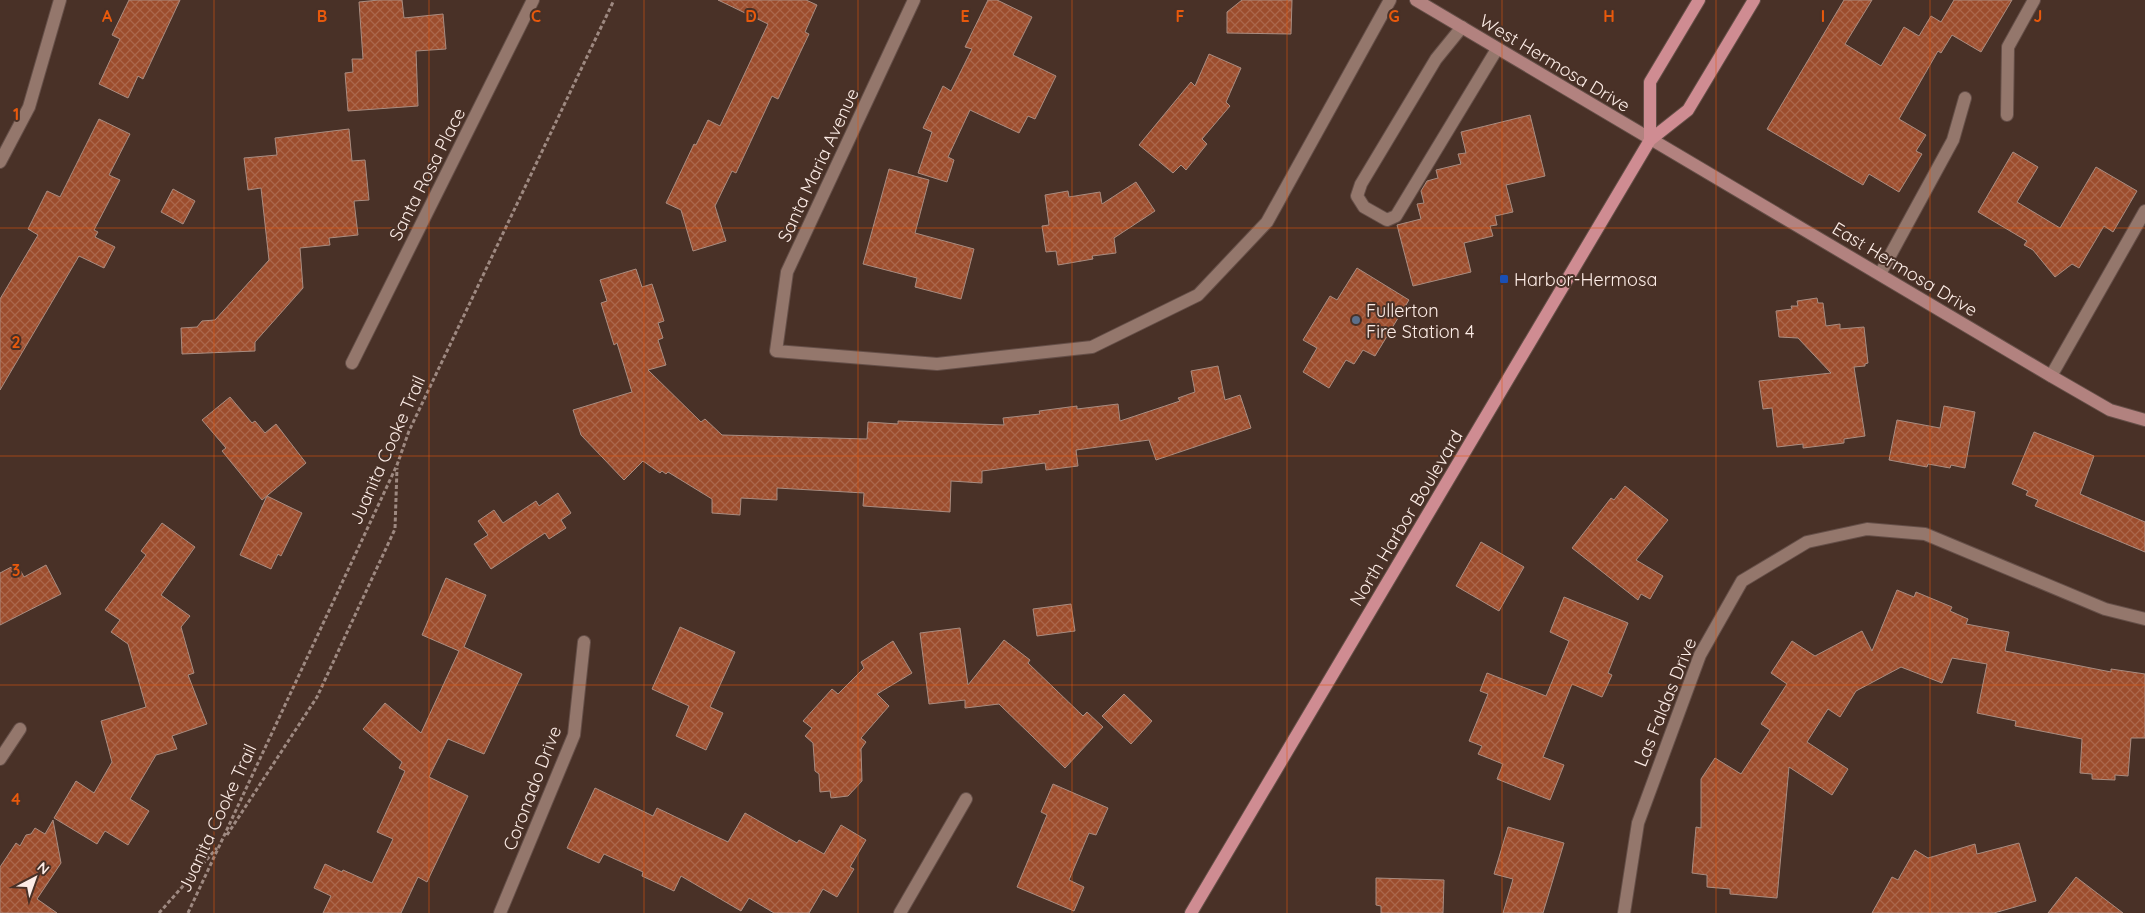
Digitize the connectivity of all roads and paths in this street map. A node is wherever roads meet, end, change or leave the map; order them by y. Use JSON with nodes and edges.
{"nodes":[{"id":1,"x":60,"y":0,"type":"edge"},
{"id":2,"x":533,"y":0,"type":"edge"},
{"id":3,"x":614,"y":0,"type":"edge"},
{"id":4,"x":914,"y":0,"type":"edge"},
{"id":5,"x":1390,"y":0,"type":"edge"},
{"id":6,"x":1416,"y":0,"type":"edge"},
{"id":7,"x":1699,"y":0,"type":"edge"},
{"id":8,"x":1754,"y":0,"type":"edge"},
{"id":9,"x":2034,"y":0,"type":"edge"},
{"id":10,"x":1462,"y":28,"type":"junction"},
{"id":11,"x":1497,"y":49,"type":"junction"},
{"id":12,"x":1965,"y":98,"type":"dead end"},
{"id":13,"x":2007,"y":115,"type":"dead end"},
{"id":14,"x":1650,"y":140,"type":"junction"},
{"id":15,"x":0,"y":162,"type":"edge"},
{"id":16,"x":2145,"y":211,"type":"edge"},
{"id":17,"x":1880,"y":274,"type":"junction"},
{"id":18,"x":352,"y":363,"type":"dead end"},
{"id":19,"x":2051,"y":376,"type":"junction"},
{"id":20,"x":2145,"y":420,"type":"edge"},
{"id":21,"x":397,"y":464,"type":"junction"},
{"id":22,"x":2145,"y":620,"type":"edge"},
{"id":23,"x":584,"y":642,"type":"dead end"},
{"id":24,"x":20,"y":729,"type":"dead end"},
{"id":25,"x":0,"y":759,"type":"edge"},
{"id":26,"x":966,"y":799,"type":"dead end"},
{"id":27,"x":220,"y":844,"type":"junction"},
{"id":28,"x":159,"y":913,"type":"edge"},
{"id":29,"x":188,"y":913,"type":"edge"},
{"id":30,"x":500,"y":913,"type":"edge"},
{"id":31,"x":900,"y":913,"type":"edge"},
{"id":32,"x":1191,"y":913,"type":"edge"},
{"id":33,"x":1624,"y":913,"type":"edge"}],
"edges":[{"from":1,"to":15,"type":"street"},
{"from":2,"to":18,"type":"street","name":"Santa Rosa Place"},
{"from":3,"to":21,"type":"path","name":"Juanita Cooke Trail"},
{"from":4,"to":5,"type":"street","name":"Santa Maria Avenue"},
{"from":6,"to":10,"type":"street","name":"West Hermosa Drive"},
{"from":7,"to":14,"type":"main road"},
{"from":8,"to":14,"type":"main road","name":"North Harbor Boulevard"},
{"from":9,"to":13,"type":"street"},
{"from":10,"to":11,"type":"street","name":"West Hermosa Drive"},
{"from":10,"to":11,"type":"street"},
{"from":11,"to":14,"type":"street","name":"West Hermosa Drive"},
{"from":12,"to":17,"type":"street"},
{"from":14,"to":17,"type":"street","name":"East Hermosa Drive"},
{"from":14,"to":32,"type":"main road","name":"North Harbor Boulevard"},
{"from":16,"to":19,"type":"street"},
{"from":17,"to":19,"type":"street","name":"East Hermosa Drive"},
{"from":19,"to":20,"type":"street","name":"East Hermosa Drive"},
{"from":21,"to":27,"type":"path","name":"Juanita Cooke Trail"},
{"from":21,"to":27,"type":"path"},
{"from":22,"to":33,"type":"street","name":"Las Faldas Drive"},
{"from":23,"to":30,"type":"street","name":"Coronado Drive"},
{"from":24,"to":25,"type":"street"},
{"from":26,"to":31,"type":"street"},
{"from":27,"to":28,"type":"path"},
{"from":27,"to":29,"type":"path","name":"Juanita Cooke Trail"}]}
